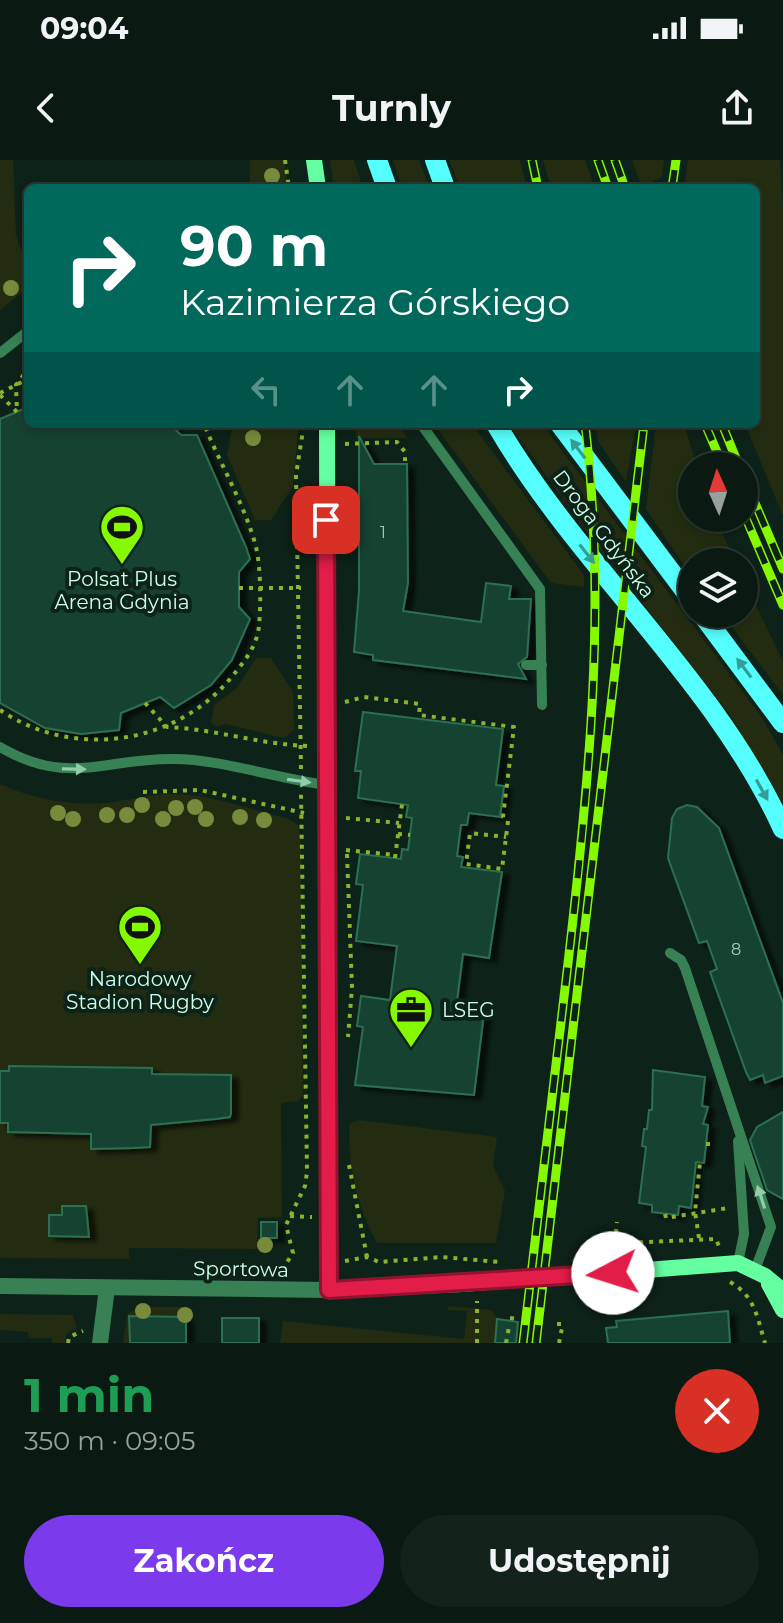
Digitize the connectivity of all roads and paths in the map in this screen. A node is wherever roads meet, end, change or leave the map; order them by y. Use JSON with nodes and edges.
{"nodes":[{"id":1,"x":285,"y":160,"type":"edge"},
{"id":2,"x":314,"y":160,"type":"edge"},
{"id":3,"x":377,"y":160,"type":"edge"},
{"id":4,"x":435,"y":160,"type":"edge"},
{"id":5,"x":288,"y":184,"type":"edge"},
{"id":6,"x":317,"y":184,"type":"edge"},
{"id":7,"x":386,"y":184,"type":"edge"},
{"id":8,"x":444,"y":184,"type":"edge"},
{"id":9,"x":24,"y":334,"type":"edge"},
{"id":10,"x":0,"y":353,"type":"edge"},
{"id":11,"x":24,"y":374,"type":"edge"},
{"id":12,"x":24,"y":381,"type":"edge"},
{"id":13,"x":16,"y":385,"type":"junction"},
{"id":14,"x":0,"y":394,"type":"edge"},
{"id":15,"x":206,"y":428,"type":"edge"},
{"id":16,"x":303,"y":428,"type":"edge"},
{"id":17,"x":327,"y":428,"type":"edge"},
{"id":18,"x":424,"y":428,"type":"edge"},
{"id":19,"x":499,"y":428,"type":"edge"},
{"id":20,"x":563,"y":428,"type":"edge"},
{"id":21,"x":343,"y":444,"type":"dead end"},
{"id":22,"x":405,"y":461,"type":"dead end"},
{"id":23,"x":678,"y":581,"type":"edge"},
{"id":24,"x":239,"y":588,"type":"dead end"},
{"id":25,"x":258,"y":588,"type":"junction"},
{"id":26,"x":299,"y":588,"type":"junction"},
{"id":27,"x":712,"y":628,"type":"edge"},
{"id":28,"x":526,"y":665,"type":"dead end"},
{"id":29,"x":542,"y":665,"type":"junction"},
{"id":30,"x":145,"y":703,"type":"dead end"},
{"id":31,"x":341,"y":705,"type":"dead end"},
{"id":32,"x":542,"y":705,"type":"dead end"},
{"id":33,"x":0,"y":710,"type":"edge"},
{"id":34,"x":783,"y":723,"type":"edge"},
{"id":35,"x":167,"y":727,"type":"junction"},
{"id":36,"x":301,"y":746,"type":"junction"},
{"id":37,"x":327,"y":746,"type":"junction"},
{"id":38,"x":0,"y":747,"type":"edge"},
{"id":39,"x":301,"y":782,"type":"junction"},
{"id":40,"x":327,"y":785,"type":"junction"},
{"id":41,"x":143,"y":792,"type":"dead end"},
{"id":42,"x":402,"y":804,"type":"dead end"},
{"id":43,"x":304,"y":813,"type":"junction"},
{"id":44,"x":340,"y":817,"type":"dead end"},
{"id":45,"x":399,"y":823,"type":"junction"},
{"id":46,"x":783,"y":829,"type":"edge"},
{"id":47,"x":398,"y":834,"type":"junction"},
{"id":48,"x":410,"y":835,"type":"dead end"},
{"id":49,"x":506,"y":837,"type":"junction"},
{"id":50,"x":346,"y":850,"type":"dead end"},
{"id":51,"x":670,"y":953,"type":"dead end"},
{"id":52,"x":737,"y":1123,"type":"junction"},
{"id":53,"x":706,"y":1144,"type":"dead end"},
{"id":54,"x":713,"y":1144,"type":"dead end"},
{"id":55,"x":700,"y":1162,"type":"dead end"},
{"id":56,"x":734,"y":1206,"type":"dead end"},
{"id":57,"x":695,"y":1212,"type":"junction"},
{"id":58,"x":665,"y":1214,"type":"dead end"},
{"id":59,"x":290,"y":1216,"type":"junction"},
{"id":60,"x":320,"y":1217,"type":"dead end"},
{"id":61,"x":349,"y":1219,"type":"dead end"},
{"id":62,"x":617,"y":1222,"type":"dead end"},
{"id":63,"x":699,"y":1238,"type":"junction"},
{"id":64,"x":615,"y":1243,"type":"junction"},
{"id":65,"x":722,"y":1252,"type":"dead end"},
{"id":66,"x":367,"y":1257,"type":"junction"},
{"id":67,"x":576,"y":1261,"type":"dead end"},
{"id":68,"x":343,"y":1262,"type":"dead end"},
{"id":69,"x":511,"y":1263,"type":"dead end"},
{"id":70,"x":738,"y":1263,"type":"junction"},
{"id":71,"x":289,"y":1264,"type":"dead end"},
{"id":72,"x":760,"y":1273,"type":"junction"},
{"id":73,"x":725,"y":1280,"type":"dead end"},
{"id":74,"x":0,"y":1286,"type":"edge"},
{"id":75,"x":107,"y":1288,"type":"junction"},
{"id":76,"x":329,"y":1290,"type":"junction"},
{"id":77,"x":783,"y":1291,"type":"edge"},
{"id":78,"x":476,"y":1295,"type":"dead end"},
{"id":79,"x":783,"y":1310,"type":"edge"},
{"id":80,"x":510,"y":1318,"type":"dead end"},
{"id":81,"x":518,"y":1319,"type":"dead end"},
{"id":82,"x":561,"y":1325,"type":"dead end"},
{"id":83,"x":509,"y":1327,"type":"dead end"},
{"id":84,"x":100,"y":1343,"type":"edge"},
{"id":85,"x":477,"y":1343,"type":"edge"},
{"id":86,"x":506,"y":1343,"type":"edge"},
{"id":87,"x":559,"y":1343,"type":"edge"},
{"id":88,"x":765,"y":1343,"type":"edge"}],
"edges":[{"from":1,"to":5,"type":"path"},
{"from":2,"to":6,"type":"street"},
{"from":3,"to":7,"type":"main road"},
{"from":4,"to":8,"type":"main road"},
{"from":9,"to":10,"type":"lane"},
{"from":11,"to":13,"type":"path"},
{"from":12,"to":13,"type":"path"},
{"from":13,"to":14,"type":"path"},
{"from":13,"to":14,"type":"path"},
{"from":15,"to":25,"type":"path"},
{"from":16,"to":26,"type":"path"},
{"from":17,"to":37,"type":"street"},
{"from":18,"to":29,"type":"lane"},
{"from":19,"to":46,"type":"main road","name":"Droga Gdyńska","one_way":true},
{"from":23,"to":20,"type":"main road","name":"Droga Gdyńska","one_way":true},
{"from":21,"to":22,"type":"path"},
{"from":24,"to":25,"type":"path"},
{"from":25,"to":26,"type":"path"},
{"from":25,"to":35,"type":"path"},
{"from":26,"to":36,"type":"path"},
{"from":34,"to":27,"type":"main road","one_way":true},
{"from":28,"to":29,"type":"lane"},
{"from":29,"to":32,"type":"lane"},
{"from":30,"to":35,"type":"path"},
{"from":31,"to":49,"type":"path"},
{"from":33,"to":35,"type":"path"},
{"from":35,"to":36,"type":"path"},
{"from":36,"to":37,"type":"path"},
{"from":36,"to":39,"type":"path"},
{"from":37,"to":40,"type":"street"},
{"from":38,"to":39,"type":"lane","one_way":true},
{"from":39,"to":40,"type":"lane"},
{"from":39,"to":43,"type":"path"},
{"from":40,"to":76,"type":"street"},
{"from":41,"to":43,"type":"path"},
{"from":42,"to":45,"type":"path"},
{"from":43,"to":59,"type":"path"},
{"from":44,"to":45,"type":"path"},
{"from":45,"to":47,"type":"path"},
{"from":47,"to":48,"type":"path"},
{"from":47,"to":50,"type":"path"},
{"from":49,"to":49,"type":"path"},
{"from":51,"to":52,"type":"lane"},
{"from":52,"to":70,"type":"lane"},
{"from":72,"to":52,"type":"lane","one_way":true},
{"from":53,"to":54,"type":"path"},
{"from":55,"to":57,"type":"path"},
{"from":56,"to":57,"type":"path"},
{"from":57,"to":58,"type":"path"},
{"from":57,"to":63,"type":"path"},
{"from":59,"to":60,"type":"path"},
{"from":59,"to":71,"type":"path"},
{"from":61,"to":66,"type":"path"},
{"from":62,"to":64,"type":"path"},
{"from":63,"to":64,"type":"path"},
{"from":63,"to":65,"type":"path"},
{"from":64,"to":67,"type":"path"},
{"from":66,"to":68,"type":"path"},
{"from":66,"to":69,"type":"path"},
{"from":70,"to":72,"type":"street","name":"Sportowa"},
{"from":70,"to":76,"type":"street","name":"Sportowa"},
{"from":72,"to":77,"type":"street","name":"Sportowa"},
{"from":72,"to":79,"type":"street"},
{"from":73,"to":88,"type":"path"},
{"from":74,"to":75,"type":"street","name":"Sportowa"},
{"from":75,"to":76,"type":"street","name":"Sportowa"},
{"from":75,"to":84,"type":"street"},
{"from":78,"to":85,"type":"path"},
{"from":80,"to":81,"type":"path"},
{"from":82,"to":87,"type":"path"},
{"from":83,"to":86,"type":"path"}]}
